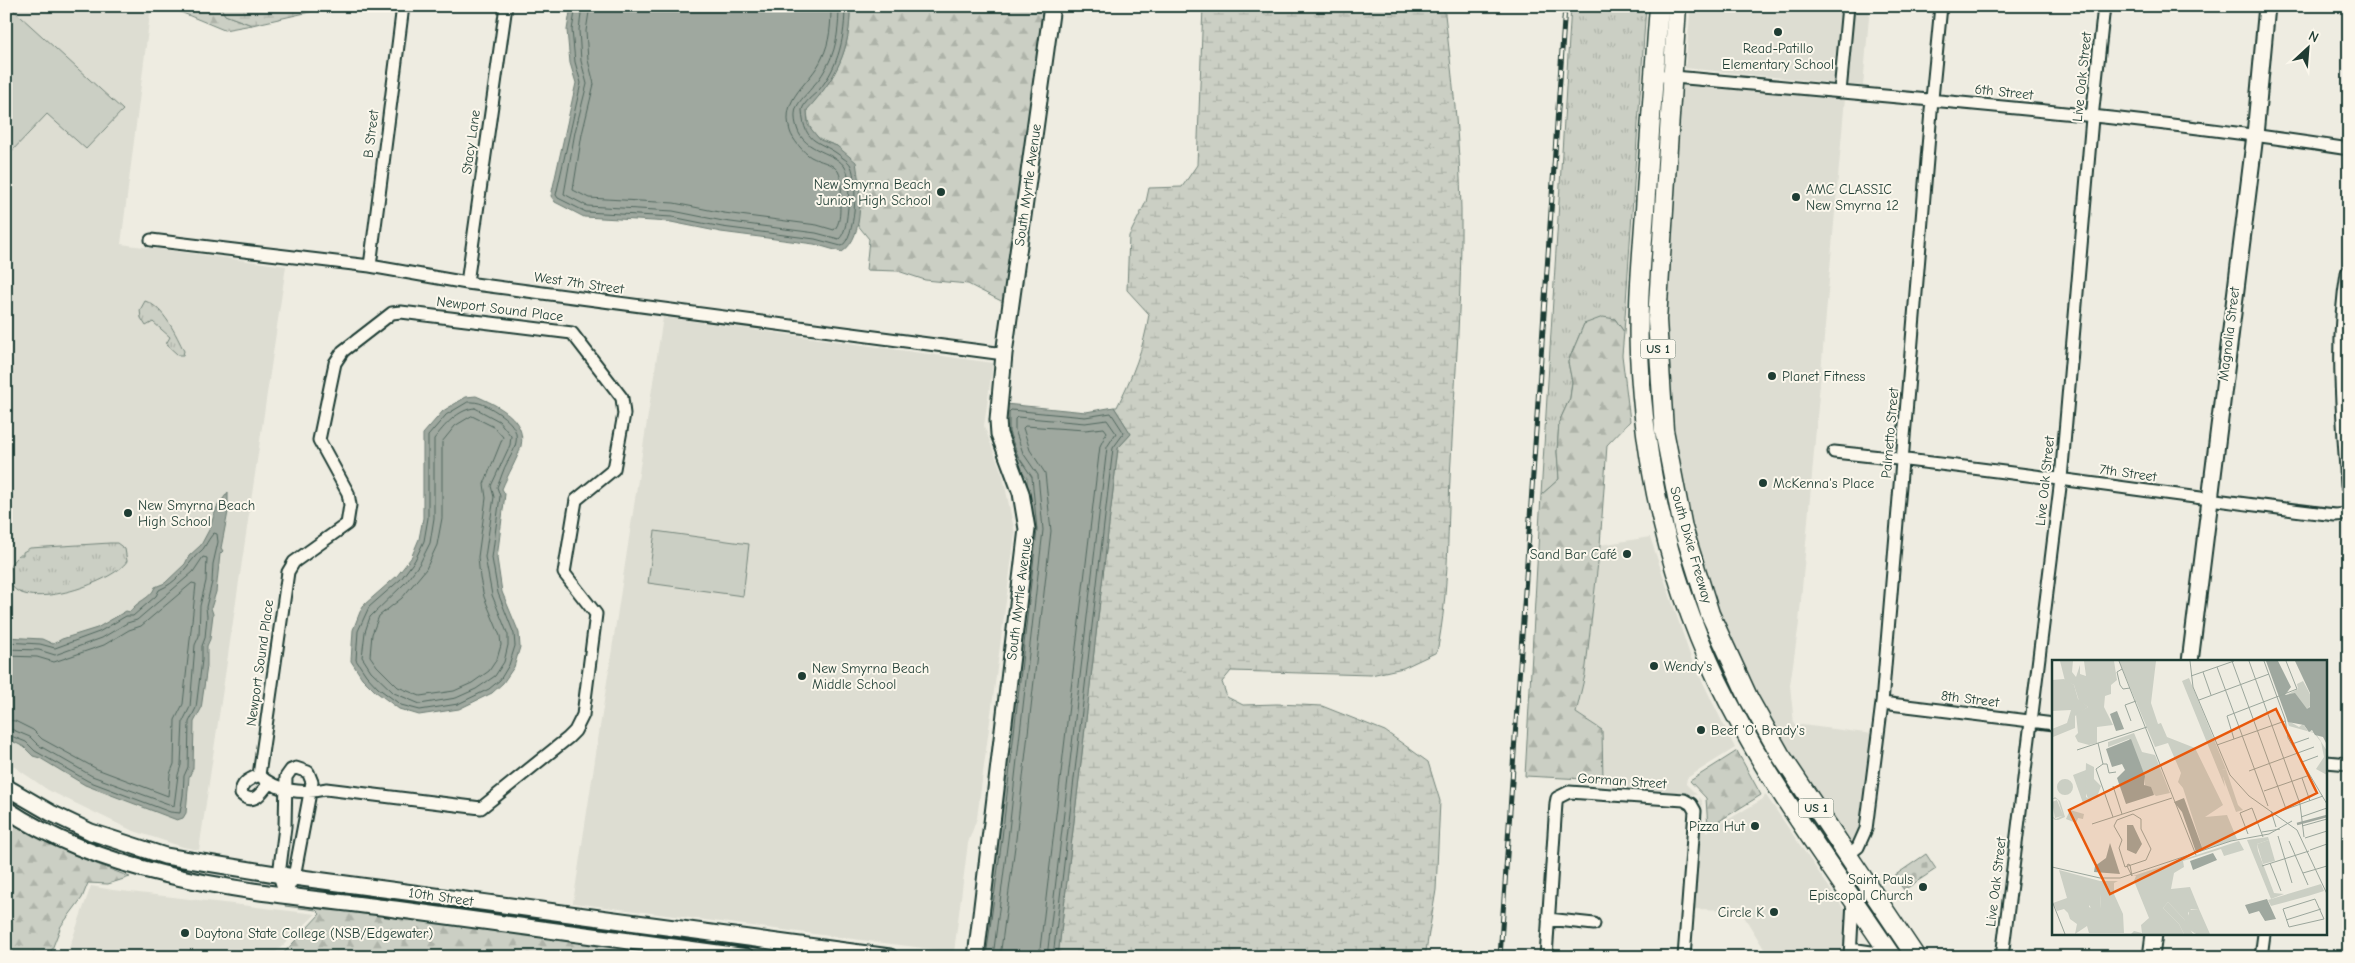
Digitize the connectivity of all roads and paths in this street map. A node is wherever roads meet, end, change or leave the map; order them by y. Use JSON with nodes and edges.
{"nodes":[{"id":1,"x":403,"y":6,"type":"edge"},
{"id":2,"x":506,"y":6,"type":"edge"},
{"id":3,"x":1052,"y":6,"type":"edge"},
{"id":4,"x":1659,"y":6,"type":"edge"},
{"id":5,"x":1677,"y":6,"type":"edge"},
{"id":6,"x":1848,"y":6,"type":"edge"},
{"id":7,"x":1941,"y":6,"type":"edge"},
{"id":8,"x":2104,"y":6,"type":"edge"},
{"id":9,"x":2267,"y":6,"type":"edge"},
{"id":10,"x":1654,"y":76,"type":"junction"},
{"id":11,"x":1672,"y":77,"type":"junction"},
{"id":12,"x":1840,"y":92,"type":"junction"},
{"id":13,"x":1932,"y":99,"type":"junction"},
{"id":14,"x":2092,"y":118,"type":"junction"},
{"id":15,"x":2255,"y":135,"type":"junction"},
{"id":16,"x":2349,"y":149,"type":"edge"},
{"id":17,"x":151,"y":240,"type":"dead end"},
{"id":18,"x":1642,"y":252,"type":"junction"},
{"id":19,"x":1660,"y":253,"type":"junction"},
{"id":20,"x":370,"y":266,"type":"junction"},
{"id":21,"x":2348,"y":279,"type":"edge"},
{"id":22,"x":467,"y":283,"type":"junction"},
{"id":23,"x":1004,"y":354,"type":"junction"},
{"id":24,"x":2346,"y":397,"type":"edge"},
{"id":25,"x":1645,"y":430,"type":"junction"},
{"id":26,"x":1664,"y":430,"type":"junction"},
{"id":27,"x":1834,"y":452,"type":"dead end"},
{"id":28,"x":1904,"y":459,"type":"junction"},
{"id":29,"x":2061,"y":479,"type":"junction"},
{"id":30,"x":2349,"y":486,"type":"edge"},
{"id":31,"x":2209,"y":500,"type":"junction"},
{"id":32,"x":2349,"y":514,"type":"edge"},
{"id":33,"x":1710,"y":614,"type":"junction"},
{"id":34,"x":1693,"y":622,"type":"junction"},
{"id":35,"x":2190,"y":660,"type":"edge"},
{"id":36,"x":1736,"y":674,"type":"junction"},
{"id":37,"x":1719,"y":683,"type":"junction"},
{"id":38,"x":1882,"y":703,"type":"junction"},
{"id":39,"x":2032,"y":721,"type":"junction"},
{"id":40,"x":2052,"y":724,"type":"edge"},
{"id":41,"x":2328,"y":762,"type":"edge"},
{"id":42,"x":2349,"y":764,"type":"edge"},
{"id":43,"x":259,"y":775,"type":"junction"},
{"id":44,"x":269,"y":783,"type":"junction"},
{"id":45,"x":6,"y":787,"type":"edge"},
{"id":46,"x":287,"y":790,"type":"junction"},
{"id":47,"x":311,"y":792,"type":"junction"},
{"id":48,"x":6,"y":809,"type":"edge"},
{"id":49,"x":285,"y":827,"type":"junction"},
{"id":50,"x":302,"y":829,"type":"junction"},
{"id":51,"x":1810,"y":835,"type":"junction"},
{"id":52,"x":1848,"y":856,"type":"junction"},
{"id":53,"x":1833,"y":868,"type":"junction"},
{"id":54,"x":286,"y":876,"type":"junction"},
{"id":55,"x":1866,"y":883,"type":"junction"},
{"id":56,"x":285,"y":894,"type":"junction"},
{"id":57,"x":1853,"y":898,"type":"junction"},
{"id":58,"x":1548,"y":919,"type":"junction"},
{"id":59,"x":1594,"y":924,"type":"dead end"},
{"id":60,"x":2154,"y":936,"type":"edge"},
{"id":61,"x":2264,"y":936,"type":"edge"},
{"id":62,"x":1850,"y":953,"type":"edge"},
{"id":63,"x":1892,"y":956,"type":"edge"},
{"id":64,"x":1918,"y":956,"type":"edge"},
{"id":65,"x":747,"y":957,"type":"edge"},
{"id":66,"x":890,"y":957,"type":"edge"},
{"id":67,"x":976,"y":957,"type":"edge"},
{"id":68,"x":1546,"y":957,"type":"edge"},
{"id":69,"x":1684,"y":957,"type":"edge"},
{"id":70,"x":2002,"y":957,"type":"edge"},
{"id":71,"x":2151,"y":957,"type":"edge"},
{"id":72,"x":2261,"y":957,"type":"edge"}],
"edges":[{"from":1,"to":20,"type":"street","name":"B Street"},
{"from":2,"to":22,"type":"street","name":"Stacy Lane"},
{"from":3,"to":23,"type":"street","name":"South Myrtle Avenue"},
{"from":4,"to":10,"type":"main road","number":"US 1"},
{"from":5,"to":11,"type":"main road","number":"US 1"},
{"from":6,"to":12,"type":"street"},
{"from":7,"to":13,"type":"street","name":"Palmetto Street"},
{"from":8,"to":14,"type":"street","name":"Live Oak Street"},
{"from":9,"to":15,"type":"street","name":"Magnolia Street"},
{"from":10,"to":11,"type":"street","name":"6th Street"},
{"from":10,"to":18,"type":"main road","name":"South Dixie Freeway","number":"US 1"},
{"from":11,"to":12,"type":"street","name":"6th Street"},
{"from":11,"to":19,"type":"main road","name":"South Dixie Freeway","number":"US 1"},
{"from":12,"to":13,"type":"street","name":"6th Street"},
{"from":13,"to":14,"type":"street","name":"6th Street"},
{"from":13,"to":28,"type":"street","name":"Palmetto Street"},
{"from":14,"to":15,"type":"street","name":"6th Street"},
{"from":14,"to":29,"type":"street","name":"Live Oak Street"},
{"from":15,"to":16,"type":"street","name":"6th Street"},
{"from":15,"to":31,"type":"street","name":"Magnolia Street"},
{"from":17,"to":20,"type":"street","name":"West 7th Street"},
{"from":18,"to":19,"type":"street"},
{"from":18,"to":25,"type":"main road","name":"South Dixie Freeway","number":"US 1"},
{"from":19,"to":26,"type":"main road","name":"South Dixie Freeway","number":"US 1"},
{"from":20,"to":22,"type":"street","name":"West 7th Street"},
{"from":21,"to":24,"type":"street"},
{"from":22,"to":23,"type":"street","name":"West 7th Street"},
{"from":23,"to":67,"type":"street","name":"South Myrtle Avenue"},
{"from":24,"to":30,"type":"street"},
{"from":25,"to":26,"type":"street"},
{"from":25,"to":34,"type":"main road","name":"South Dixie Freeway","number":"US 1"},
{"from":26,"to":33,"type":"main road","name":"South Dixie Freeway","number":"US 1"},
{"from":27,"to":28,"type":"street","name":"7th Street"},
{"from":28,"to":29,"type":"street","name":"7th Street"},
{"from":28,"to":38,"type":"street","name":"Palmetto Street"},
{"from":29,"to":31,"type":"street","name":"7th Street"},
{"from":29,"to":39,"type":"street","name":"Live Oak Street"},
{"from":31,"to":32,"type":"street","name":"7th Street"},
{"from":31,"to":35,"type":"street","name":"Magnolia Street"},
{"from":33,"to":34,"type":"street"},
{"from":33,"to":36,"type":"main road","name":"South Dixie Freeway","number":"US 1"},
{"from":34,"to":37,"type":"main road","name":"South Dixie Freeway","number":"US 1"},
{"from":36,"to":37,"type":"street"},
{"from":36,"to":52,"type":"main road","name":"South Dixie Freeway","number":"US 1"},
{"from":37,"to":51,"type":"main road","name":"South Dixie Freeway","number":"US 1"},
{"from":38,"to":39,"type":"street","name":"8th Street"},
{"from":38,"to":52,"type":"street","name":"Palmetto Street"},
{"from":39,"to":40,"type":"street","name":"8th Street"},
{"from":39,"to":70,"type":"street","name":"Live Oak Street"},
{"from":41,"to":42,"type":"street"},
{"from":43,"to":44,"type":"street","name":"Newport Sound Place"},
{"from":43,"to":44,"type":"street"},
{"from":43,"to":47,"type":"street","name":"Newport Sound Place"},
{"from":44,"to":46,"type":"street","name":"Newport Sound Place"},
{"from":45,"to":54,"type":"street","name":"10th Street"},
{"from":46,"to":47,"type":"street","name":"Newport Sound Place"},
{"from":46,"to":47,"type":"street"},
{"from":46,"to":49,"type":"street"},
{"from":47,"to":50,"type":"street"},
{"from":48,"to":56,"type":"street","name":"10th Street"},
{"from":49,"to":50,"type":"street"},
{"from":49,"to":54,"type":"street"},
{"from":50,"to":54,"type":"street"},
{"from":51,"to":52,"type":"main road"},
{"from":51,"to":53,"type":"main road","name":"South Dixie Freeway","number":"US 1"},
{"from":52,"to":55,"type":"main road","name":"South Dixie Freeway","number":"US 1"},
{"from":53,"to":55,"type":"main road"},
{"from":53,"to":57,"type":"main road","name":"South Dixie Freeway","number":"US 1"},
{"from":54,"to":56,"type":"street"},
{"from":54,"to":66,"type":"street","name":"10th Street"},
{"from":55,"to":64,"type":"main road","name":"South Dixie Freeway","number":"US 1"},
{"from":56,"to":65,"type":"street","name":"10th Street"},
{"from":57,"to":62,"type":"street"},
{"from":57,"to":63,"type":"main road","name":"South Dixie Freeway","number":"US 1"},
{"from":58,"to":59,"type":"street"},
{"from":58,"to":68,"type":"street","name":"Gorman Street"},
{"from":58,"to":69,"type":"street","name":"Gorman Street"},
{"from":60,"to":71,"type":"street"},
{"from":61,"to":72,"type":"street"},
{"from":62,"to":63,"type":"street"}]}
